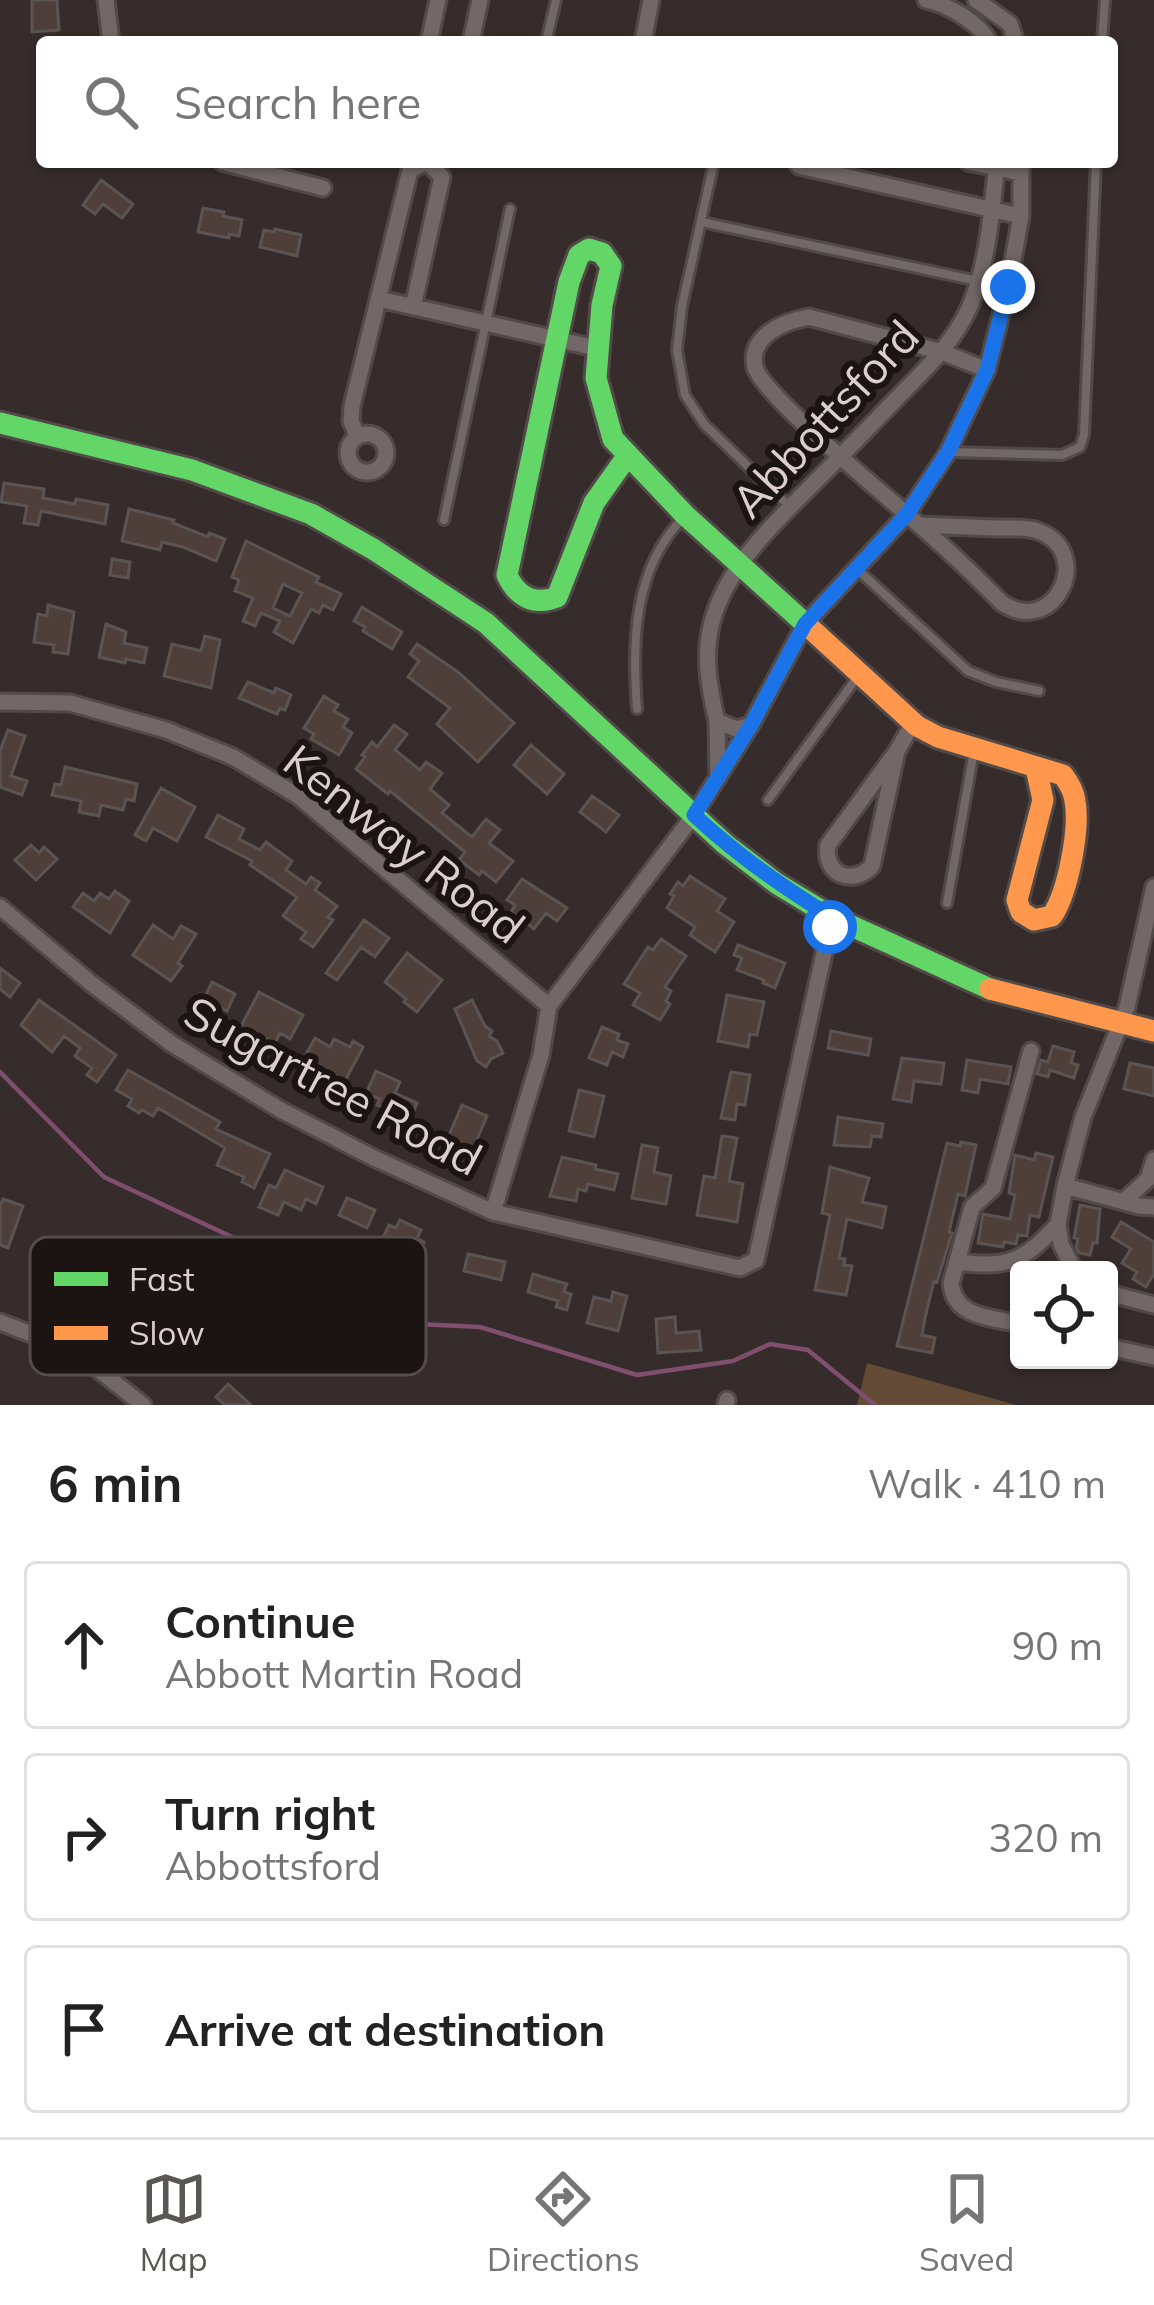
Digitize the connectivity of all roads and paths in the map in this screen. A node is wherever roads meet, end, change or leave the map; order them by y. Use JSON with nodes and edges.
{"nodes":[{"id":1,"x":106,"y":0,"type":"edge"},
{"id":2,"x":438,"y":0,"type":"edge"},
{"id":3,"x":480,"y":0,"type":"edge"},
{"id":4,"x":556,"y":0,"type":"edge"},
{"id":5,"x":651,"y":0,"type":"edge"},
{"id":6,"x":976,"y":0,"type":"edge"},
{"id":7,"x":1105,"y":0,"type":"edge"},
{"id":8,"x":935,"y":1,"type":"edge"},
{"id":9,"x":110,"y":36,"type":"edge"},
{"id":10,"x":430,"y":36,"type":"edge"},
{"id":11,"x":472,"y":36,"type":"edge"},
{"id":12,"x":547,"y":36,"type":"edge"},
{"id":13,"x":644,"y":36,"type":"edge"},
{"id":14,"x":986,"y":36,"type":"edge"},
{"id":15,"x":1014,"y":36,"type":"edge"},
{"id":16,"x":1102,"y":36,"type":"edge"},
{"id":17,"x":245,"y":168,"type":"edge"},
{"id":18,"x":415,"y":168,"type":"edge"},
{"id":19,"x":432,"y":168,"type":"edge"},
{"id":20,"x":713,"y":168,"type":"edge"},
{"id":21,"x":806,"y":168,"type":"edge"},
{"id":22,"x":997,"y":168,"type":"edge"},
{"id":23,"x":1021,"y":168,"type":"edge"},
{"id":24,"x":1096,"y":168,"type":"edge"},
{"id":25,"x":323,"y":188,"type":"dead end"},
{"id":26,"x":511,"y":209,"type":"dead end"},
{"id":27,"x":991,"y":209,"type":"junction"},
{"id":28,"x":1021,"y":216,"type":"junction"},
{"id":29,"x":702,"y":222,"type":"junction"},
{"id":30,"x":977,"y":280,"type":"junction"},
{"id":31,"x":1008,"y":287,"type":"junction"},
{"id":32,"x":379,"y":299,"type":"junction"},
{"id":33,"x":413,"y":308,"type":"junction"},
{"id":34,"x":486,"y":324,"type":"junction"},
{"id":35,"x":559,"y":340,"type":"junction"},
{"id":36,"x":600,"y":350,"type":"junction"},
{"id":37,"x":942,"y":352,"type":"junction"},
{"id":38,"x":987,"y":370,"type":"junction"},
{"id":39,"x":0,"y":423,"type":"edge"},
{"id":40,"x":357,"y":436,"type":"dead end"},
{"id":41,"x":948,"y":452,"type":"junction"},
{"id":42,"x":628,"y":455,"type":"junction"},
{"id":43,"x":842,"y":456,"type":"junction"},
{"id":44,"x":790,"y":508,"type":"junction"},
{"id":45,"x":685,"y":515,"type":"junction"},
{"id":46,"x":913,"y":519,"type":"junction"},
{"id":47,"x":443,"y":520,"type":"dead end"},
{"id":48,"x":739,"y":565,"type":"junction"},
{"id":49,"x":858,"y":570,"type":"junction"},
{"id":50,"x":805,"y":624,"type":"junction"},
{"id":51,"x":859,"y":674,"type":"junction"},
{"id":52,"x":1039,"y":691,"type":"dead end"},
{"id":53,"x":0,"y":702,"type":"edge"},
{"id":54,"x":637,"y":710,"type":"dead end"},
{"id":55,"x":717,"y":721,"type":"junction"},
{"id":56,"x":913,"y":723,"type":"junction"},
{"id":57,"x":751,"y":725,"type":"junction"},
{"id":58,"x":975,"y":749,"type":"junction"},
{"id":59,"x":897,"y":751,"type":"junction"},
{"id":60,"x":1036,"y":769,"type":"junction"},
{"id":61,"x":718,"y":778,"type":"junction"},
{"id":62,"x":768,"y":800,"type":"dead end"},
{"id":63,"x":1043,"y":800,"type":"junction"},
{"id":64,"x":1076,"y":800,"type":"junction"},
{"id":65,"x":694,"y":815,"type":"junction"},
{"id":66,"x":1154,"y":887,"type":"edge"},
{"id":67,"x":947,"y":903,"type":"dead end"},
{"id":68,"x":0,"y":907,"type":"edge"},
{"id":69,"x":832,"y":917,"type":"junction"},
{"id":70,"x":549,"y":1006,"type":"junction"},
{"id":71,"x":1119,"y":1022,"type":"junction"},
{"id":72,"x":1154,"y":1030,"type":"edge"},
{"id":73,"x":1031,"y":1051,"type":"dead end"},
{"id":74,"x":1153,"y":1167,"type":"edge"},
{"id":75,"x":1065,"y":1186,"type":"junction"},
{"id":76,"x":1123,"y":1202,"type":"junction"},
{"id":77,"x":1154,"y":1207,"type":"edge"},
{"id":78,"x":493,"y":1212,"type":"junction"},
{"id":79,"x":1058,"y":1224,"type":"junction"},
{"id":80,"x":1070,"y":1261,"type":"edge"},
{"id":81,"x":958,"y":1262,"type":"junction"},
{"id":82,"x":995,"y":1267,"type":"junction"},
{"id":83,"x":1010,"y":1271,"type":"edge"},
{"id":84,"x":1118,"y":1295,"type":"edge"},
{"id":85,"x":1154,"y":1305,"type":"edge"},
{"id":86,"x":0,"y":1322,"type":"edge"},
{"id":87,"x":1010,"y":1322,"type":"edge"},
{"id":88,"x":30,"y":1334,"type":"edge"},
{"id":89,"x":1118,"y":1349,"type":"edge"},
{"id":90,"x":1154,"y":1358,"type":"edge"},
{"id":91,"x":105,"y":1375,"type":"edge"},
{"id":92,"x":143,"y":1405,"type":"edge"}],
"edges":[{"from":1,"to":9,"type":"street"},
{"from":2,"to":10,"type":"street"},
{"from":3,"to":11,"type":"street"},
{"from":4,"to":12,"type":"lane"},
{"from":5,"to":13,"type":"street"},
{"from":6,"to":15,"type":"street"},
{"from":7,"to":16,"type":"lane"},
{"from":8,"to":14,"type":"street"},
{"from":17,"to":25,"type":"street"},
{"from":18,"to":32,"type":"street"},
{"from":19,"to":33,"type":"street"},
{"from":20,"to":29,"type":"lane"},
{"from":21,"to":27,"type":"street"},
{"from":22,"to":27,"type":"street","name":"Abbottsford"},
{"from":23,"to":28,"type":"street","name":"Abbottsford"},
{"from":24,"to":41,"type":"lane"},
{"from":26,"to":34,"type":"lane"},
{"from":27,"to":28,"type":"street"},
{"from":27,"to":30,"type":"street","name":"Abbottsford"},
{"from":28,"to":31,"type":"street","name":"Abbottsford"},
{"from":29,"to":30,"type":"lane"},
{"from":29,"to":44,"type":"lane"},
{"from":30,"to":31,"type":"lane"},
{"from":30,"to":37,"type":"street","name":"Abbottsford"},
{"from":31,"to":38,"type":"street","name":"Abbottsford"},
{"from":32,"to":33,"type":"street"},
{"from":32,"to":40,"type":"street"},
{"from":33,"to":34,"type":"street"},
{"from":34,"to":35,"type":"street"},
{"from":34,"to":47,"type":"lane"},
{"from":35,"to":36,"type":"street"},
{"from":35,"to":36,"type":"street"},
{"from":35,"to":42,"type":"street"},
{"from":36,"to":42,"type":"street"},
{"from":37,"to":38,"type":"street"},
{"from":37,"to":43,"type":"street","name":"Abbottsford"},
{"from":37,"to":43,"type":"street"},
{"from":38,"to":41,"type":"street","name":"Abbottsford"},
{"from":39,"to":65,"type":"street"},
{"from":41,"to":46,"type":"street","name":"Abbottsford"},
{"from":42,"to":45,"type":"street"},
{"from":43,"to":44,"type":"street","name":"Abbottsford"},
{"from":43,"to":46,"type":"street"},
{"from":44,"to":48,"type":"street","name":"Abbottsford"},
{"from":45,"to":48,"type":"street"},
{"from":45,"to":54,"type":"lane"},
{"from":46,"to":46,"type":"street"},
{"from":46,"to":49,"type":"street","name":"Abbottsford"},
{"from":48,"to":50,"type":"street"},
{"from":48,"to":55,"type":"street","name":"Abbottsford"},
{"from":49,"to":50,"type":"street","name":"Abbottsford"},
{"from":49,"to":52,"type":"lane"},
{"from":50,"to":51,"type":"street"},
{"from":50,"to":57,"type":"street","name":"Abbottsford"},
{"from":51,"to":56,"type":"street"},
{"from":51,"to":62,"type":"lane"},
{"from":53,"to":70,"type":"street","name":"Kenway Road"},
{"from":55,"to":57,"type":"street"},
{"from":55,"to":61,"type":"street","name":"Abbottsford"},
{"from":56,"to":58,"type":"street"},
{"from":56,"to":59,"type":"street"},
{"from":57,"to":61,"type":"street","name":"Abbottsford"},
{"from":58,"to":60,"type":"street"},
{"from":58,"to":67,"type":"lane"},
{"from":59,"to":59,"type":"street"},
{"from":60,"to":63,"type":"street"},
{"from":60,"to":64,"type":"street"},
{"from":61,"to":65,"type":"street","name":"Abbottsford"},
{"from":63,"to":64,"type":"street"},
{"from":63,"to":64,"type":"street"},
{"from":65,"to":69,"type":"street"},
{"from":65,"to":70,"type":"street","name":"Abbottsford"},
{"from":66,"to":71,"type":"street"},
{"from":68,"to":78,"type":"street","name":"Sugartree Road"},
{"from":69,"to":71,"type":"street"},
{"from":69,"to":78,"type":"street","name":"Sugartree Road"},
{"from":70,"to":78,"type":"street"},
{"from":71,"to":72,"type":"street"},
{"from":71,"to":75,"type":"street"},
{"from":73,"to":81,"type":"street"},
{"from":74,"to":76,"type":"street"},
{"from":75,"to":76,"type":"street"},
{"from":75,"to":79,"type":"street"},
{"from":76,"to":77,"type":"street"},
{"from":79,"to":80,"type":"street"},
{"from":79,"to":82,"type":"street"},
{"from":81,"to":82,"type":"street"},
{"from":81,"to":87,"type":"street"},
{"from":82,"to":83,"type":"street"},
{"from":84,"to":85,"type":"street"},
{"from":86,"to":88,"type":"street"},
{"from":89,"to":90,"type":"street"},
{"from":91,"to":92,"type":"street"}]}
